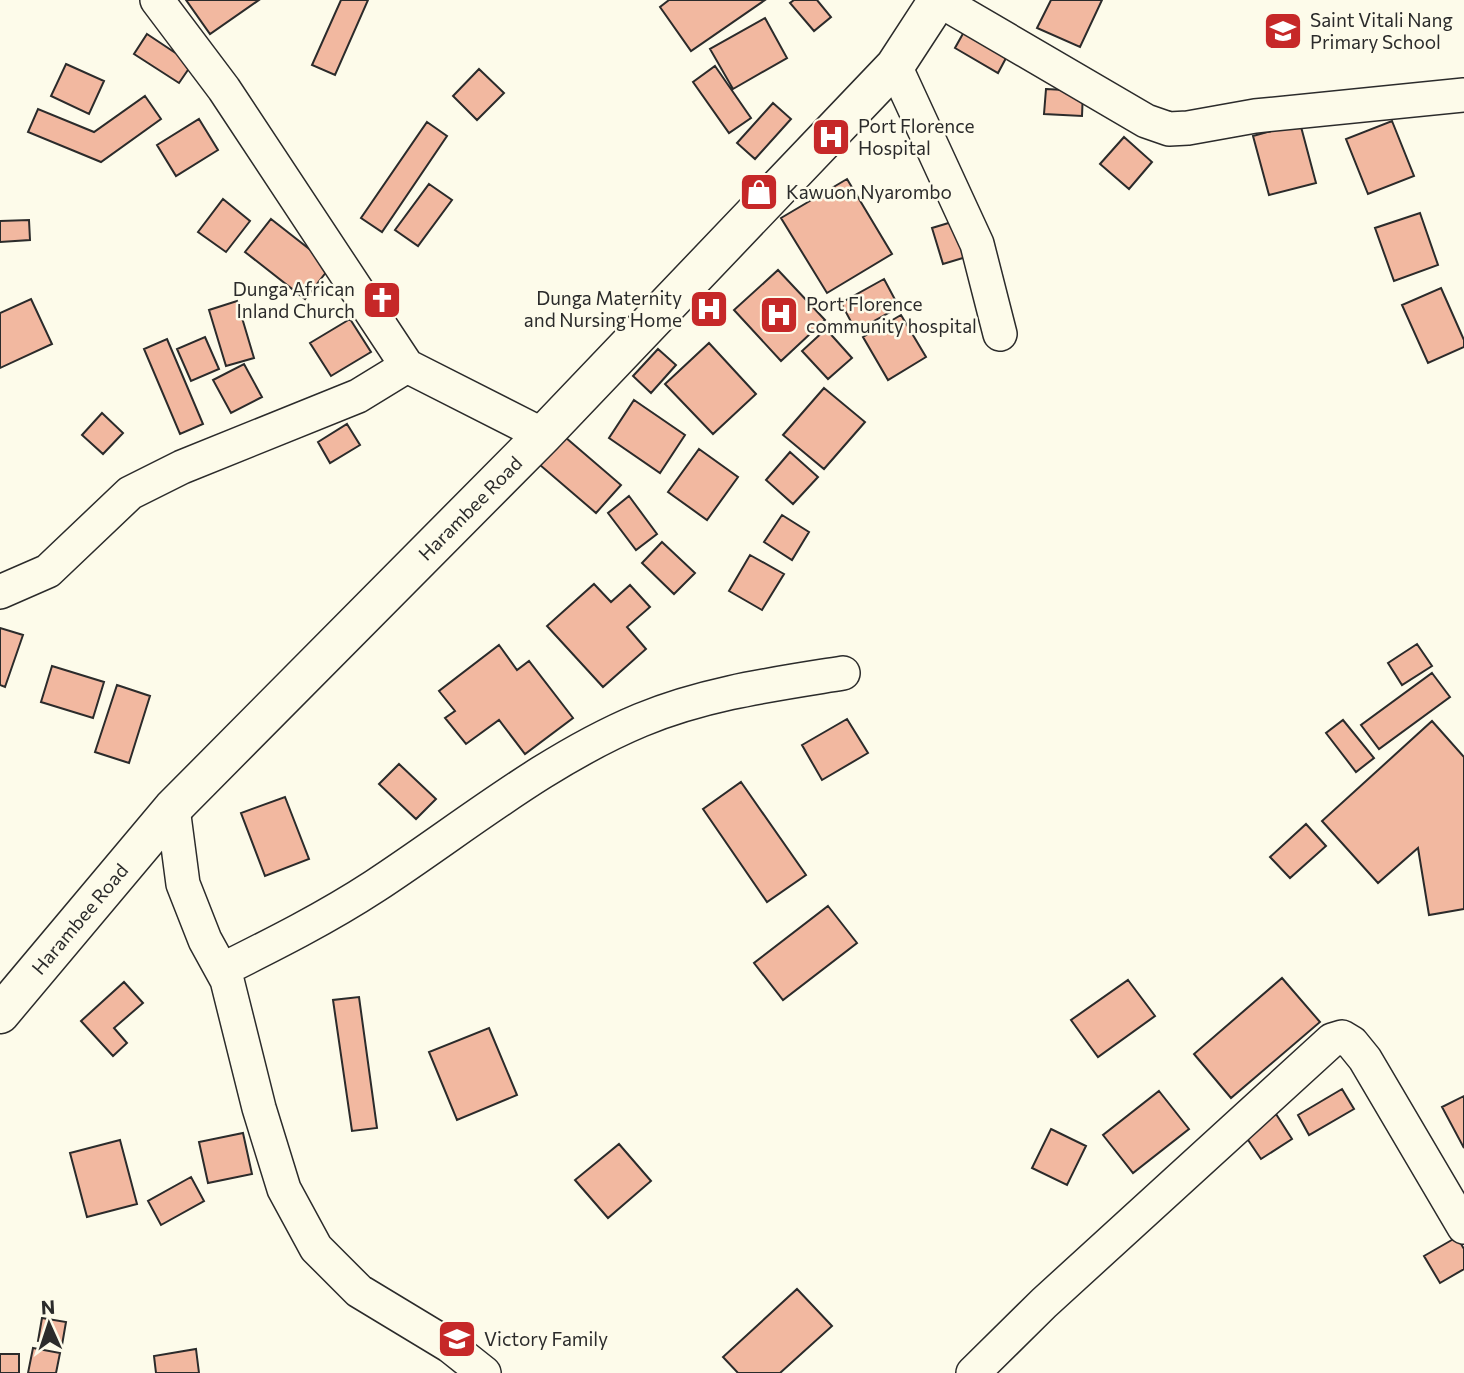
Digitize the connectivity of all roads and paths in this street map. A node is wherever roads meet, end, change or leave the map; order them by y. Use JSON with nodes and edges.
{"nodes":[{"id":1,"x":157,"y":0,"type":"edge"},
{"id":2,"x":939,"y":0,"type":"edge"},
{"id":3,"x":895,"y":66,"type":"junction"},
{"id":4,"x":1464,"y":95,"type":"edge"},
{"id":5,"x":1000,"y":334,"type":"dead end"},
{"id":6,"x":407,"y":366,"type":"junction"},
{"id":7,"x":543,"y":435,"type":"junction"},
{"id":8,"x":0,"y":592,"type":"edge"},
{"id":9,"x":843,"y":673,"type":"dead end"},
{"id":10,"x":173,"y":808,"type":"junction"},
{"id":11,"x":222,"y":971,"type":"junction"},
{"id":12,"x":0,"y":1014,"type":"edge"},
{"id":13,"x":1464,"y":1227,"type":"edge"},
{"id":14,"x":484,"y":1373,"type":"edge"},
{"id":15,"x":973,"y":1373,"type":"edge"}],
"edges":[{"from":1,"to":6,"type":"street"},
{"from":2,"to":3,"type":"main road","name":"Harambee Road"},
{"from":2,"to":4,"type":"street"},
{"from":3,"to":5,"type":"street"},
{"from":3,"to":7,"type":"main road","name":"Harambee Road"},
{"from":6,"to":7,"type":"street"},
{"from":6,"to":8,"type":"street"},
{"from":7,"to":10,"type":"main road","name":"Harambee Road"},
{"from":9,"to":11,"type":"street"},
{"from":10,"to":11,"type":"street"},
{"from":10,"to":12,"type":"main road","name":"Harambee Road"},
{"from":11,"to":14,"type":"street"},
{"from":13,"to":15,"type":"street"}]}
